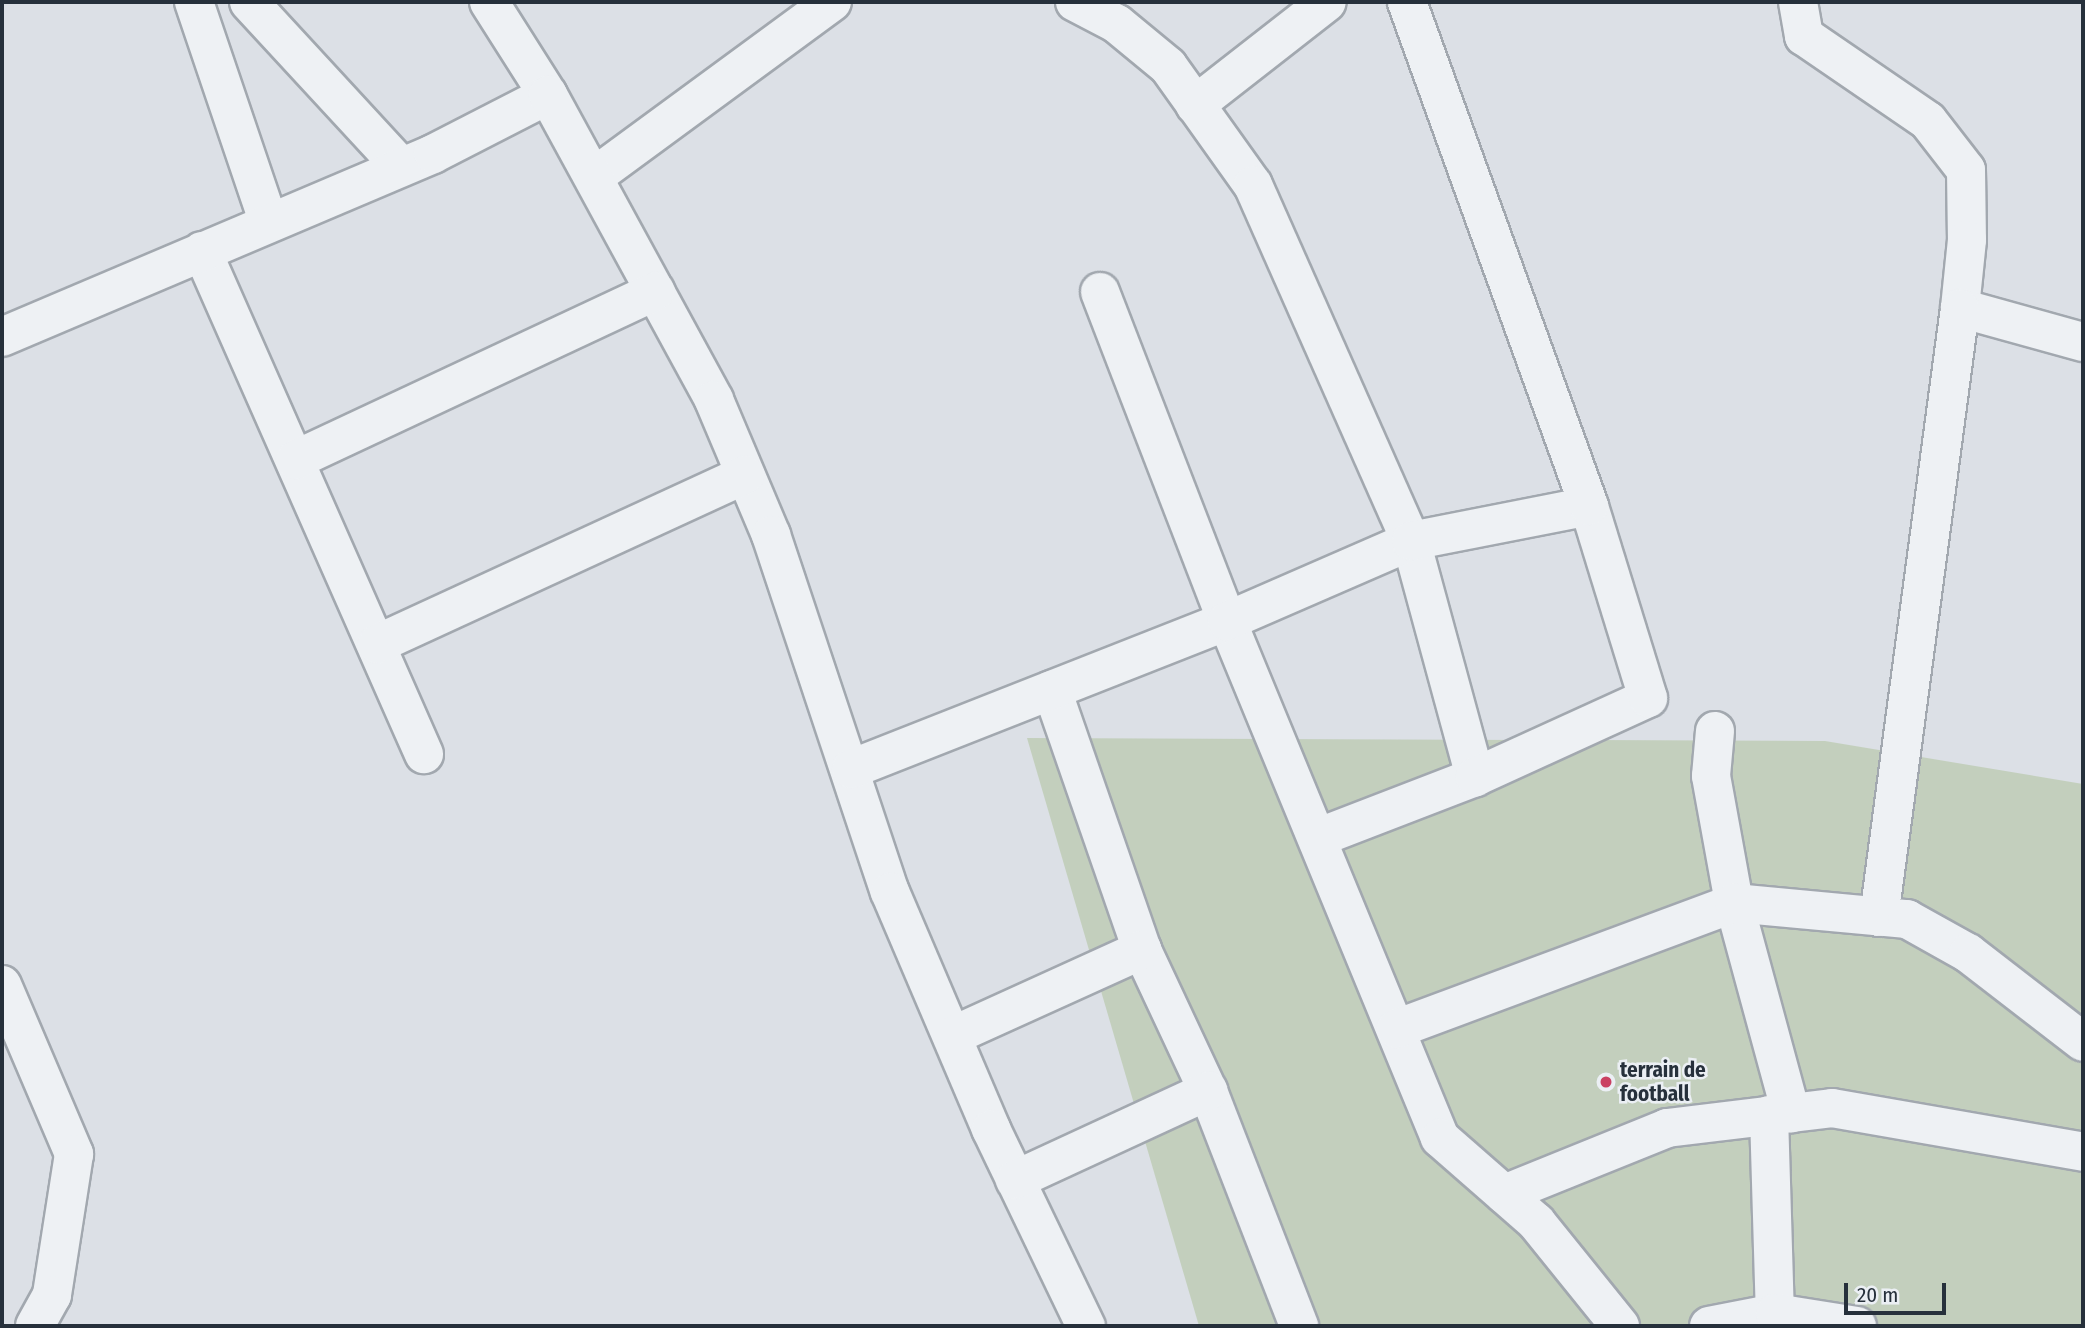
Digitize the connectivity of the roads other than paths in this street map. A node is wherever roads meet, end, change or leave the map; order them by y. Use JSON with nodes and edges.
{"nodes":[{"id":1,"x":194,"y":2,"type":"edge"},
{"id":2,"x":249,"y":2,"type":"edge"},
{"id":3,"x":489,"y":2,"type":"edge"},
{"id":4,"x":832,"y":2,"type":"edge"},
{"id":5,"x":1075,"y":2,"type":"edge"},
{"id":6,"x":1327,"y":2,"type":"edge"},
{"id":7,"x":1406,"y":2,"type":"edge"},
{"id":8,"x":1798,"y":2,"type":"edge"},
{"id":9,"x":548,"y":95,"type":"junction"},
{"id":10,"x":1195,"y":104,"type":"junction"},
{"id":11,"x":401,"y":167,"type":"junction"},
{"id":12,"x":595,"y":176,"type":"junction"},
{"id":13,"x":269,"y":223,"type":"junction"},
{"id":14,"x":202,"y":251,"type":"junction"},
{"id":15,"x":656,"y":291,"type":"junction"},
{"id":16,"x":1100,"y":292,"type":"dead end"},
{"id":17,"x":1960,"y":308,"type":"junction"},
{"id":18,"x":2,"y":337,"type":"edge"},
{"id":19,"x":2083,"y":342,"type":"edge"},
{"id":20,"x":295,"y":460,"type":"junction"},
{"id":21,"x":745,"y":475,"type":"junction"},
{"id":22,"x":1589,"y":506,"type":"junction"},
{"id":23,"x":1411,"y":541,"type":"junction"},
{"id":24,"x":1227,"y":621,"type":"junction"},
{"id":25,"x":377,"y":644,"type":"junction"},
{"id":26,"x":1052,"y":690,"type":"junction"},
{"id":27,"x":1715,"y":731,"type":"dead end"},
{"id":28,"x":424,"y":754,"type":"dead end"},
{"id":29,"x":851,"y":769,"type":"junction"},
{"id":30,"x":1475,"y":777,"type":"junction"},
{"id":31,"x":1317,"y":838,"type":"junction"},
{"id":32,"x":1734,"y":903,"type":"junction"},
{"id":33,"x":1879,"y":917,"type":"junction"},
{"id":34,"x":1142,"y":950,"type":"junction"},
{"id":35,"x":2,"y":985,"type":"edge"},
{"id":36,"x":1396,"y":1029,"type":"junction"},
{"id":37,"x":952,"y":1036,"type":"junction"},
{"id":38,"x":2083,"y":1042,"type":"edge"},
{"id":39,"x":1208,"y":1091,"type":"junction"},
{"id":40,"x":1780,"y":1114,"type":"junction"},
{"id":41,"x":2083,"y":1152,"type":"edge"},
{"id":42,"x":1015,"y":1180,"type":"junction"},
{"id":43,"x":1503,"y":1194,"type":"junction"},
{"id":44,"x":1774,"y":1313,"type":"junction"},
{"id":45,"x":1083,"y":1325,"type":"edge"},
{"id":46,"x":35,"y":1326,"type":"edge"},
{"id":47,"x":1299,"y":1326,"type":"edge"},
{"id":48,"x":1620,"y":1326,"type":"edge"},
{"id":49,"x":1709,"y":1326,"type":"edge"},
{"id":50,"x":1857,"y":1326,"type":"edge"}],
"edges":[{"from":1,"to":13,"type":"street"},
{"from":2,"to":11,"type":"street"},
{"from":3,"to":9,"type":"street"},
{"from":4,"to":12,"type":"street"},
{"from":5,"to":10,"type":"street"},
{"from":6,"to":10,"type":"street"},
{"from":7,"to":22,"type":"street"},
{"from":8,"to":17,"type":"street"},
{"from":9,"to":11,"type":"street"},
{"from":9,"to":12,"type":"street"},
{"from":10,"to":23,"type":"street"},
{"from":11,"to":13,"type":"street"},
{"from":12,"to":15,"type":"street"},
{"from":13,"to":14,"type":"street"},
{"from":14,"to":18,"type":"street"},
{"from":14,"to":20,"type":"street"},
{"from":15,"to":20,"type":"street"},
{"from":15,"to":21,"type":"street"},
{"from":16,"to":24,"type":"street"},
{"from":17,"to":19,"type":"street"},
{"from":17,"to":33,"type":"street"},
{"from":20,"to":25,"type":"street"},
{"from":21,"to":25,"type":"street"},
{"from":21,"to":29,"type":"street"},
{"from":22,"to":23,"type":"street"},
{"from":22,"to":30,"type":"street"},
{"from":23,"to":24,"type":"street"},
{"from":23,"to":30,"type":"street"},
{"from":24,"to":26,"type":"street"},
{"from":24,"to":31,"type":"street"},
{"from":25,"to":28,"type":"street"},
{"from":26,"to":29,"type":"street"},
{"from":26,"to":34,"type":"street"},
{"from":27,"to":32,"type":"street"},
{"from":29,"to":37,"type":"street"},
{"from":30,"to":31,"type":"street"},
{"from":31,"to":36,"type":"street"},
{"from":32,"to":33,"type":"street"},
{"from":32,"to":36,"type":"street"},
{"from":32,"to":40,"type":"street"},
{"from":33,"to":38,"type":"street"},
{"from":34,"to":37,"type":"street"},
{"from":34,"to":39,"type":"street"},
{"from":35,"to":46,"type":"street"},
{"from":36,"to":43,"type":"street"},
{"from":37,"to":42,"type":"street"},
{"from":39,"to":42,"type":"street"},
{"from":39,"to":47,"type":"street"},
{"from":40,"to":41,"type":"street"},
{"from":40,"to":43,"type":"street"},
{"from":40,"to":44,"type":"street"},
{"from":42,"to":45,"type":"street"},
{"from":43,"to":48,"type":"street"},
{"from":44,"to":49,"type":"street"},
{"from":44,"to":50,"type":"street"}]}
